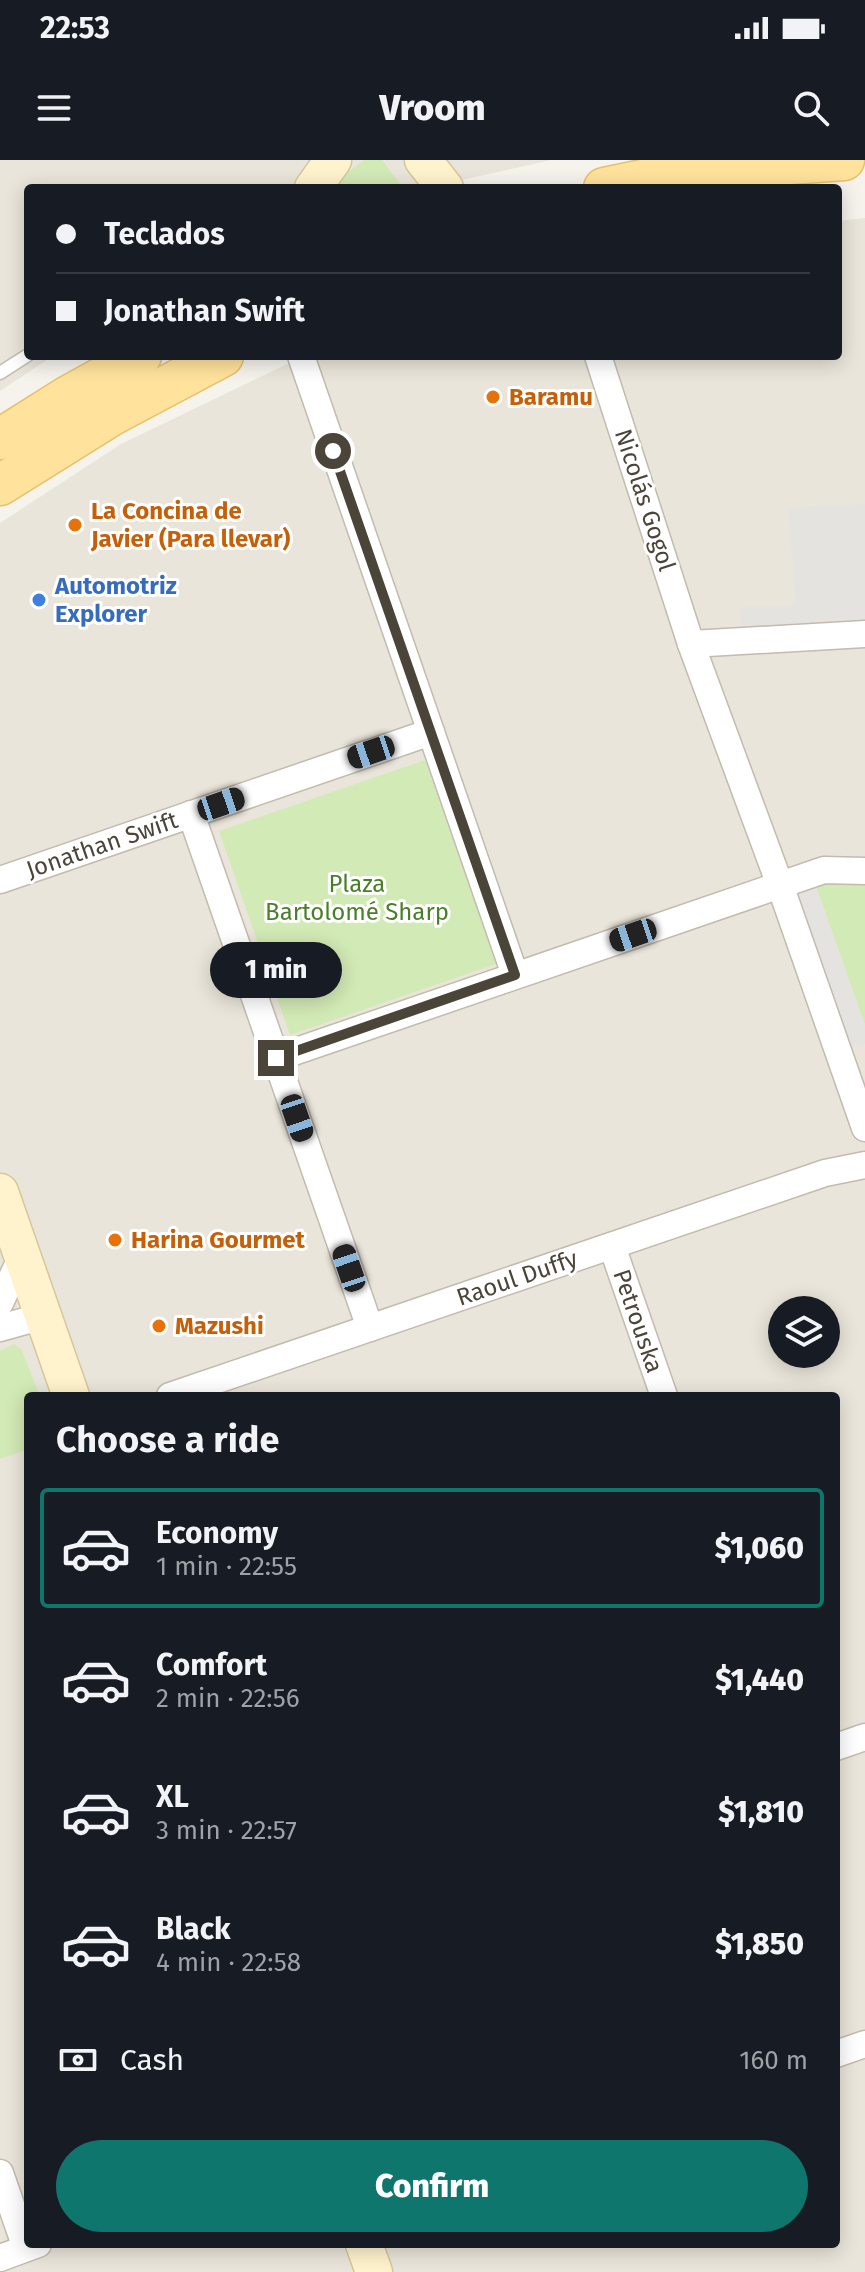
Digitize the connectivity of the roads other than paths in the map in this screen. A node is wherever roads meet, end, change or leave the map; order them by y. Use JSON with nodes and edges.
{"nodes":[{"id":1,"x":333,"y":160,"type":"edge"},
{"id":2,"x":423,"y":160,"type":"edge"},
{"id":3,"x":844,"y":160,"type":"edge"},
{"id":4,"x":851,"y":160,"type":"edge"},
{"id":5,"x":316,"y":184,"type":"edge"},
{"id":6,"x":442,"y":184,"type":"edge"},
{"id":7,"x":623,"y":184,"type":"edge"},
{"id":8,"x":758,"y":184,"type":"edge"},
{"id":9,"x":24,"y":358,"type":"edge"},
{"id":10,"x":134,"y":360,"type":"edge"},
{"id":11,"x":215,"y":360,"type":"edge"},
{"id":12,"x":302,"y":360,"type":"edge"},
{"id":13,"x":599,"y":360,"type":"edge"},
{"id":14,"x":0,"y":373,"type":"edge"},
{"id":15,"x":0,"y":439,"type":"edge"},
{"id":16,"x":0,"y":485,"type":"edge"},
{"id":17,"x":865,"y":634,"type":"edge"},
{"id":18,"x":691,"y":644,"type":"junction"},
{"id":19,"x":431,"y":732,"type":"junction"},
{"id":20,"x":191,"y":814,"type":"junction"},
{"id":21,"x":865,"y":871,"type":"edge"},
{"id":22,"x":0,"y":880,"type":"edge"},
{"id":23,"x":780,"y":885,"type":"junction"},
{"id":24,"x":515,"y":975,"type":"junction"},
{"id":25,"x":276,"y":1058,"type":"junction"},
{"id":26,"x":865,"y":1128,"type":"edge"},
{"id":27,"x":865,"y":1165,"type":"edge"},
{"id":28,"x":2,"y":1207,"type":"edge"},
{"id":29,"x":612,"y":1246,"type":"junction"},
{"id":30,"x":22,"y":1256,"type":"junction"},
{"id":31,"x":0,"y":1303,"type":"edge"},
{"id":32,"x":43,"y":1316,"type":"junction"},
{"id":33,"x":0,"y":1328,"type":"edge"},
{"id":34,"x":370,"y":1328,"type":"junction"},
{"id":35,"x":70,"y":1392,"type":"edge"},
{"id":36,"x":182,"y":1392,"type":"edge"},
{"id":37,"x":663,"y":1392,"type":"edge"},
{"id":38,"x":865,"y":1737,"type":"edge"},
{"id":39,"x":840,"y":1746,"type":"edge"},
{"id":40,"x":865,"y":2044,"type":"edge"},
{"id":41,"x":840,"y":2053,"type":"edge"},
{"id":42,"x":0,"y":2173,"type":"edge"},
{"id":43,"x":24,"y":2228,"type":"edge"},
{"id":44,"x":27,"y":2248,"type":"edge"},
{"id":45,"x":365,"y":2248,"type":"edge"},
{"id":46,"x":0,"y":2258,"type":"edge"},
{"id":47,"x":374,"y":2272,"type":"edge"}],
"edges":[{"from":1,"to":5,"type":"main road"},
{"from":2,"to":6,"type":"main road"},
{"from":3,"to":7,"type":"main road"},
{"from":4,"to":8,"type":"main road"},
{"from":9,"to":14,"type":"lane"},
{"from":10,"to":15,"type":"main road"},
{"from":11,"to":16,"type":"main road"},
{"from":12,"to":19,"type":"street"},
{"from":13,"to":18,"type":"street","name":"Nicolás Gogol"},
{"from":17,"to":18,"type":"street"},
{"from":18,"to":23,"type":"street","name":"Nicolás Gogol"},
{"from":19,"to":20,"type":"street","name":"Jonathan Swift"},
{"from":19,"to":24,"type":"street"},
{"from":20,"to":22,"type":"street","name":"Jonathan Swift"},
{"from":20,"to":25,"type":"street"},
{"from":21,"to":23,"type":"street"},
{"from":23,"to":24,"type":"street"},
{"from":23,"to":26,"type":"street","name":"Nicolás Gogol"},
{"from":24,"to":25,"type":"street"},
{"from":25,"to":34,"type":"street"},
{"from":27,"to":29,"type":"street","name":"Raoul Duffy"},
{"from":28,"to":30,"type":"main road"},
{"from":29,"to":34,"type":"street","name":"Raoul Duffy"},
{"from":29,"to":37,"type":"street","name":"Petrouska"},
{"from":30,"to":31,"type":"street"},
{"from":30,"to":32,"type":"main road"},
{"from":32,"to":33,"type":"street"},
{"from":32,"to":35,"type":"main road"},
{"from":34,"to":36,"type":"street","name":"Raoul Duffy"},
{"from":38,"to":39,"type":"street"},
{"from":40,"to":41,"type":"street"},
{"from":42,"to":43,"type":"street"},
{"from":44,"to":46,"type":"street"},
{"from":45,"to":47,"type":"main road"}]}
